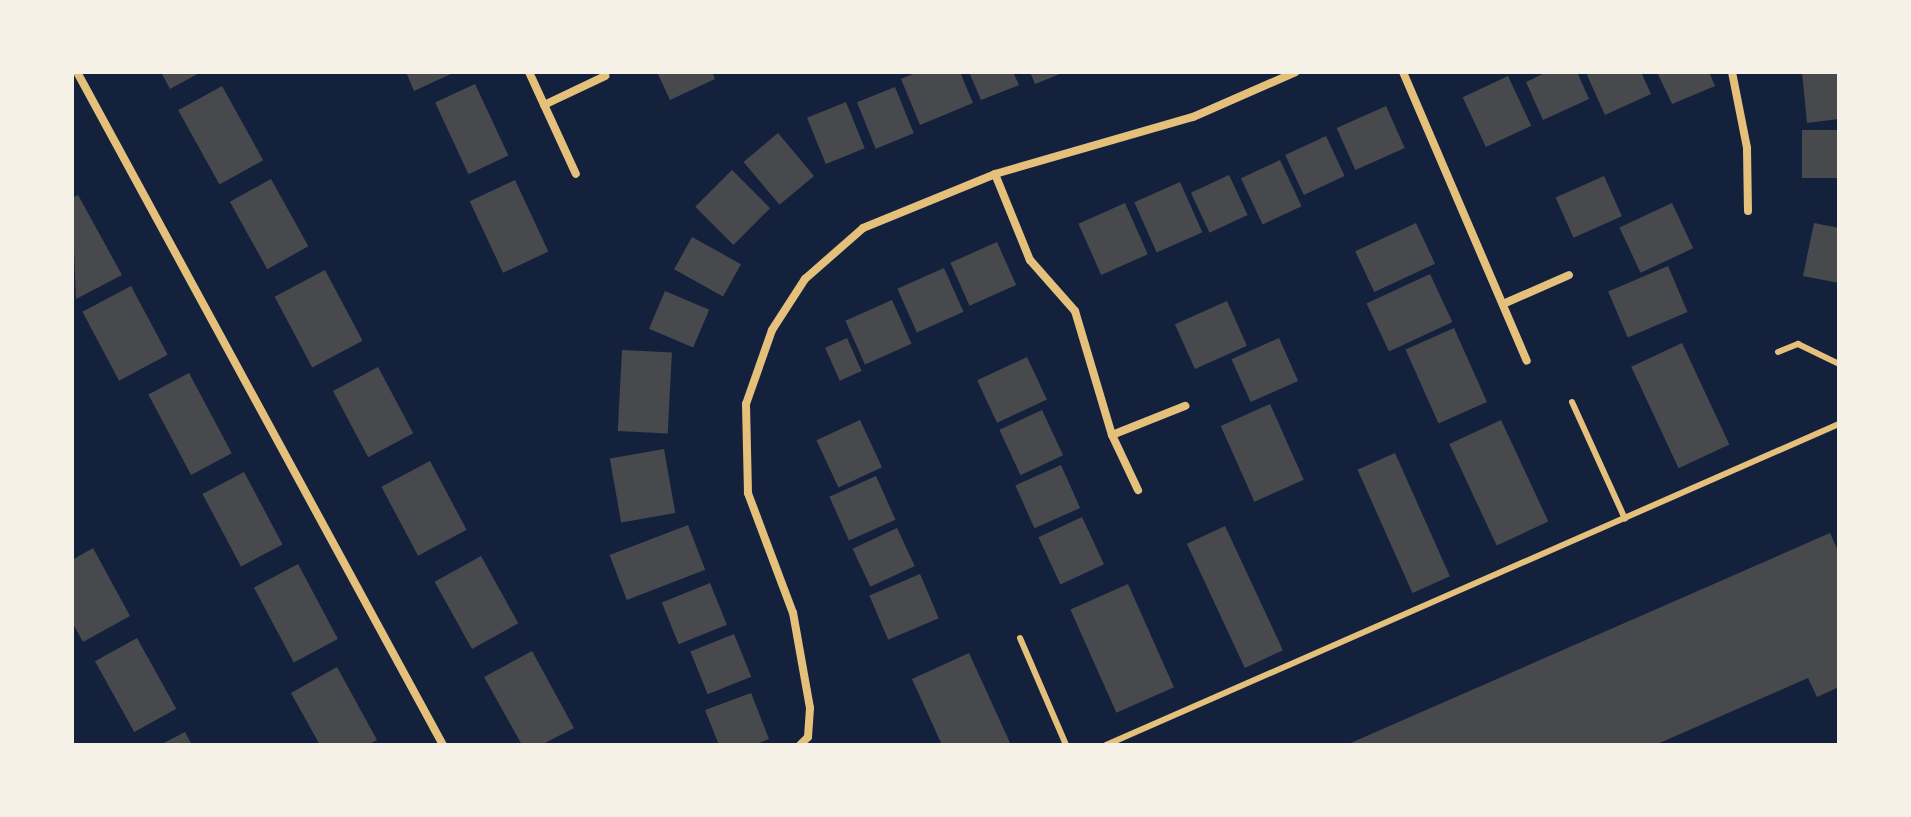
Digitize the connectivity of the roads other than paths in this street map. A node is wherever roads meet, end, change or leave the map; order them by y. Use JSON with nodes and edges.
{"nodes":[{"id":1,"x":77,"y":72,"type":"edge"},
{"id":2,"x":529,"y":72,"type":"edge"},
{"id":3,"x":1296,"y":72,"type":"edge"},
{"id":4,"x":1403,"y":72,"type":"edge"},
{"id":5,"x":1732,"y":72,"type":"edge"},
{"id":6,"x":605,"y":76,"type":"dead end"},
{"id":7,"x":544,"y":105,"type":"junction"},
{"id":8,"x":576,"y":174,"type":"dead end"},
{"id":9,"x":995,"y":174,"type":"junction"},
{"id":10,"x":1748,"y":211,"type":"dead end"},
{"id":11,"x":1569,"y":275,"type":"dead end"},
{"id":12,"x":1503,"y":304,"type":"junction"},
{"id":13,"x":1778,"y":352,"type":"dead end"},
{"id":14,"x":1527,"y":361,"type":"dead end"},
{"id":15,"x":1839,"y":364,"type":"edge"},
{"id":16,"x":1572,"y":402,"type":"dead end"},
{"id":17,"x":1185,"y":406,"type":"dead end"},
{"id":18,"x":1839,"y":424,"type":"edge"},
{"id":19,"x":1112,"y":435,"type":"junction"},
{"id":20,"x":1138,"y":490,"type":"dead end"},
{"id":21,"x":1625,"y":519,"type":"junction"},
{"id":22,"x":1020,"y":638,"type":"dead end"},
{"id":23,"x":443,"y":745,"type":"edge"},
{"id":24,"x":800,"y":745,"type":"edge"},
{"id":25,"x":1066,"y":745,"type":"edge"},
{"id":26,"x":1106,"y":745,"type":"edge"}],
"edges":[{"from":1,"to":23,"type":"street"},
{"from":2,"to":7,"type":"street"},
{"from":3,"to":9,"type":"street"},
{"from":4,"to":12,"type":"street"},
{"from":5,"to":10,"type":"street"},
{"from":6,"to":7,"type":"street"},
{"from":7,"to":8,"type":"street"},
{"from":9,"to":19,"type":"street"},
{"from":9,"to":24,"type":"street"},
{"from":11,"to":12,"type":"street"},
{"from":12,"to":14,"type":"street"},
{"from":13,"to":15,"type":"lane"},
{"from":16,"to":21,"type":"lane"},
{"from":17,"to":19,"type":"street"},
{"from":18,"to":21,"type":"lane"},
{"from":19,"to":20,"type":"street"},
{"from":21,"to":26,"type":"lane"},
{"from":22,"to":25,"type":"lane"}]}
